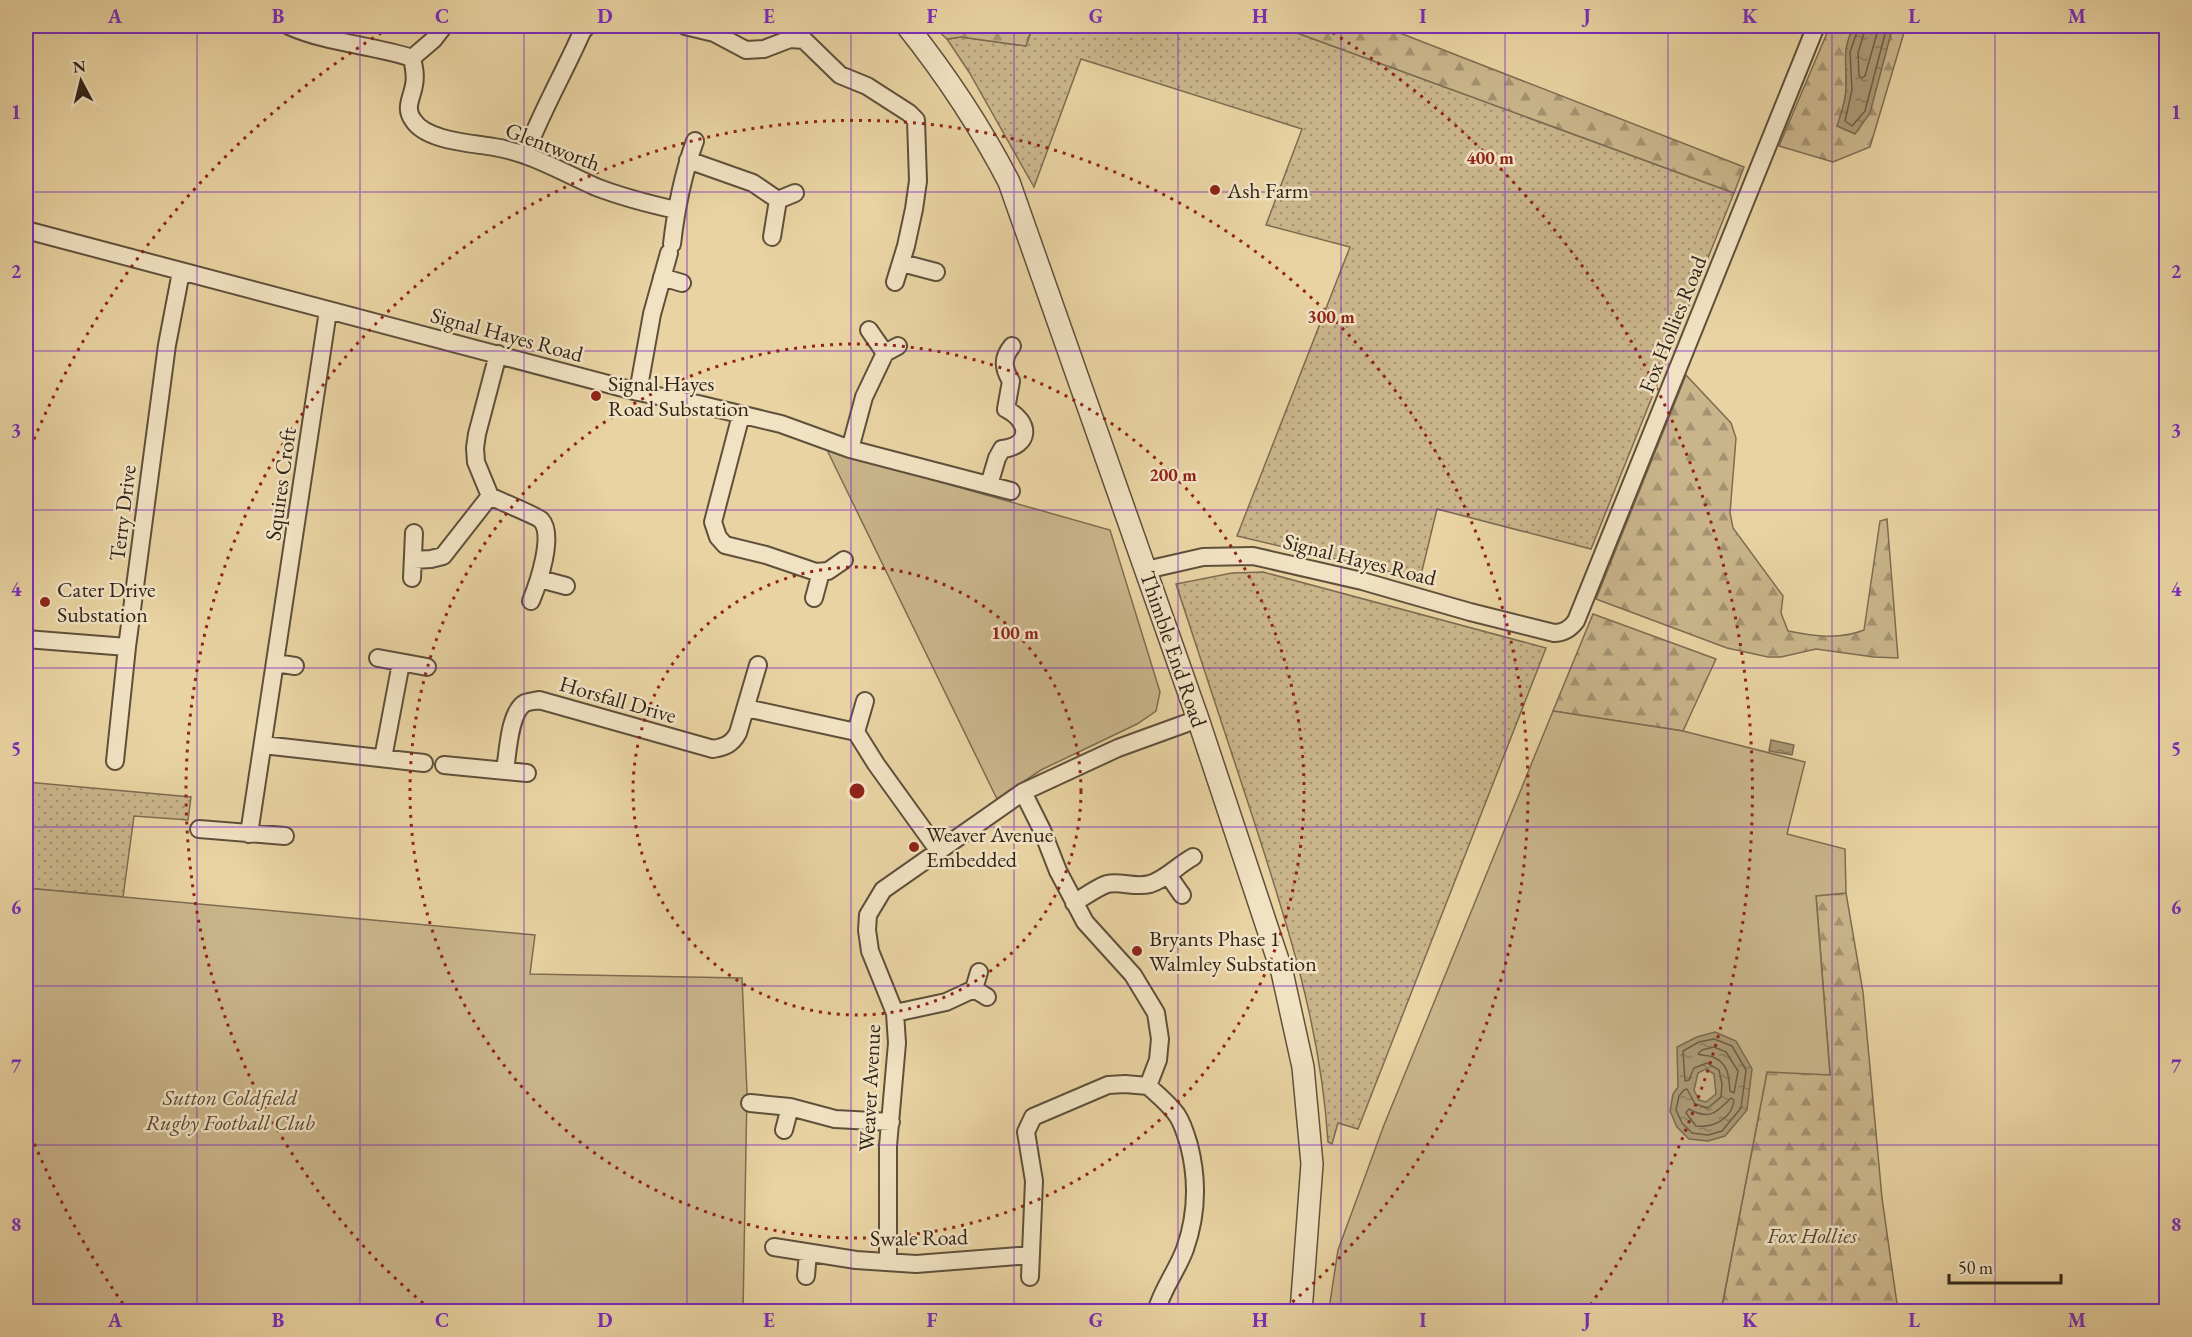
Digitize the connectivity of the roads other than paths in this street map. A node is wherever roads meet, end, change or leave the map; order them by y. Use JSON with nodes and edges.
{"nodes":[{"id":1,"x":289,"y":26,"type":"edge"},
{"id":2,"x":444,"y":26,"type":"edge"},
{"id":3,"x":587,"y":26,"type":"edge"},
{"id":4,"x":685,"y":26,"type":"edge"},
{"id":5,"x":907,"y":26,"type":"edge"},
{"id":6,"x":1816,"y":26,"type":"edge"},
{"id":7,"x":789,"y":32,"type":"edge"},
{"id":8,"x":412,"y":58,"type":"junction"},
{"id":9,"x":695,"y":141,"type":"dead end"},
{"id":10,"x":525,"y":155,"type":"junction"},
{"id":11,"x":688,"y":160,"type":"junction"},
{"id":12,"x":795,"y":193,"type":"dead end"},
{"id":13,"x":778,"y":200,"type":"junction"},
{"id":14,"x":676,"y":210,"type":"junction"},
{"id":15,"x":26,"y":230,"type":"edge"},
{"id":16,"x":772,"y":237,"type":"dead end"},
{"id":17,"x":902,"y":263,"type":"junction"},
{"id":18,"x":181,"y":272,"type":"junction"},
{"id":19,"x":936,"y":272,"type":"dead end"},
{"id":20,"x":662,"y":277,"type":"junction"},
{"id":21,"x":895,"y":282,"type":"dead end"},
{"id":22,"x":682,"y":283,"type":"dead end"},
{"id":23,"x":328,"y":311,"type":"junction"},
{"id":24,"x":869,"y":330,"type":"dead end"},
{"id":25,"x":1012,"y":346,"type":"dead end"},
{"id":26,"x":498,"y":354,"type":"junction"},
{"id":27,"x":638,"y":392,"type":"junction"},
{"id":28,"x":741,"y":415,"type":"junction"},
{"id":29,"x":850,"y":448,"type":"junction"},
{"id":30,"x":989,"y":485,"type":"junction"},
{"id":31,"x":1011,"y":491,"type":"dead end"},
{"id":32,"x":490,"y":496,"type":"junction"},
{"id":33,"x":414,"y":533,"type":"dead end"},
{"id":34,"x":413,"y":560,"type":"junction"},
{"id":35,"x":844,"y":560,"type":"dead end"},
{"id":36,"x":1146,"y":570,"type":"junction"},
{"id":37,"x":821,"y":572,"type":"junction"},
{"id":38,"x":412,"y":578,"type":"dead end"},
{"id":39,"x":540,"y":579,"type":"junction"},
{"id":40,"x":566,"y":586,"type":"dead end"},
{"id":41,"x":814,"y":598,"type":"dead end"},
{"id":42,"x":531,"y":600,"type":"dead end"},
{"id":43,"x":1561,"y":633,"type":"joint"},
{"id":44,"x":26,"y":639,"type":"edge"},
{"id":45,"x":127,"y":646,"type":"junction"},
{"id":46,"x":378,"y":658,"type":"dead end"},
{"id":47,"x":276,"y":663,"type":"junction"},
{"id":48,"x":401,"y":663,"type":"junction"},
{"id":49,"x":758,"y":665,"type":"dead end"},
{"id":50,"x":295,"y":666,"type":"dead end"},
{"id":51,"x":427,"y":668,"type":"dead end"},
{"id":52,"x":865,"y":701,"type":"dead end"},
{"id":53,"x":746,"y":708,"type":"junction"},
{"id":54,"x":1198,"y":719,"type":"junction"},
{"id":55,"x":856,"y":732,"type":"junction"},
{"id":56,"x":263,"y":745,"type":"junction"},
{"id":57,"x":383,"y":758,"type":"junction"},
{"id":58,"x":116,"y":761,"type":"dead end"},
{"id":59,"x":424,"y":763,"type":"dead end"},
{"id":60,"x":444,"y":765,"type":"dead end"},
{"id":61,"x":505,"y":770,"type":"junction"},
{"id":62,"x":527,"y":773,"type":"dead end"},
{"id":63,"x":1023,"y":792,"type":"junction"},
{"id":64,"x":199,"y":829,"type":"dead end"},
{"id":65,"x":249,"y":834,"type":"junction"},
{"id":66,"x":285,"y":836,"type":"dead end"},
{"id":67,"x":938,"y":850,"type":"junction"},
{"id":68,"x":1193,"y":856,"type":"dead end"},
{"id":69,"x":1168,"y":876,"type":"junction"},
{"id":70,"x":1182,"y":895,"type":"dead end"},
{"id":71,"x":1074,"y":903,"type":"junction"},
{"id":72,"x":980,"y":972,"type":"dead end"},
{"id":73,"x":895,"y":1013,"type":"junction"},
{"id":74,"x":1148,"y":1086,"type":"junction"},
{"id":75,"x":750,"y":1103,"type":"dead end"},
{"id":76,"x":790,"y":1107,"type":"junction"},
{"id":77,"x":891,"y":1122,"type":"junction"},
{"id":78,"x":784,"y":1130,"type":"dead end"},
{"id":79,"x":774,"y":1247,"type":"dead end"},
{"id":80,"x":808,"y":1253,"type":"junction"},
{"id":81,"x":1032,"y":1255,"type":"junction"},
{"id":82,"x":888,"y":1263,"type":"junction"},
{"id":83,"x":806,"y":1276,"type":"dead end"},
{"id":84,"x":1030,"y":1277,"type":"dead end"},
{"id":85,"x":1156,"y":1311,"type":"edge"},
{"id":86,"x":1301,"y":1311,"type":"edge"}],
"edges":[{"from":1,"to":8,"type":"street"},
{"from":2,"to":8,"type":"street"},
{"from":3,"to":10,"type":"street"},
{"from":4,"to":7,"type":"street"},
{"from":5,"to":36,"type":"street","name":"Thimble End Road"},
{"from":6,"to":43,"type":"street","name":"Fox Hollies Road"},
{"from":7,"to":17,"type":"street"},
{"from":8,"to":10,"type":"street","name":"Glentworth"},
{"from":9,"to":11,"type":"street"},
{"from":10,"to":14,"type":"street","name":"Glentworth"},
{"from":11,"to":13,"type":"street"},
{"from":11,"to":14,"type":"street"},
{"from":12,"to":13,"type":"street"},
{"from":13,"to":16,"type":"street"},
{"from":14,"to":20,"type":"street"},
{"from":15,"to":18,"type":"street","name":"Signal Hayes Road"},
{"from":17,"to":19,"type":"street"},
{"from":17,"to":21,"type":"street"},
{"from":18,"to":23,"type":"street","name":"Signal Hayes Road"},
{"from":18,"to":45,"type":"street","name":"Terry Drive"},
{"from":20,"to":22,"type":"street"},
{"from":20,"to":27,"type":"street"},
{"from":23,"to":26,"type":"street","name":"Signal Hayes Road"},
{"from":23,"to":47,"type":"street","name":"Squires Croft"},
{"from":24,"to":29,"type":"street"},
{"from":25,"to":30,"type":"street"},
{"from":26,"to":27,"type":"street","name":"Signal Hayes Road"},
{"from":26,"to":32,"type":"street"},
{"from":27,"to":28,"type":"street","name":"Signal Hayes Road"},
{"from":28,"to":29,"type":"street","name":"Signal Hayes Road"},
{"from":28,"to":37,"type":"street"},
{"from":29,"to":30,"type":"street","name":"Signal Hayes Road"},
{"from":30,"to":31,"type":"street","name":"Signal Hayes Road"},
{"from":32,"to":34,"type":"street"},
{"from":32,"to":39,"type":"street"},
{"from":33,"to":34,"type":"street"},
{"from":34,"to":38,"type":"street"},
{"from":35,"to":37,"type":"street"},
{"from":36,"to":43,"type":"street","name":"Signal Hayes Road"},
{"from":36,"to":54,"type":"street","name":"Thimble End Road"},
{"from":37,"to":41,"type":"street"},
{"from":39,"to":40,"type":"street"},
{"from":39,"to":42,"type":"street"},
{"from":44,"to":45,"type":"street"},
{"from":45,"to":58,"type":"street","name":"Terry Drive"},
{"from":46,"to":48,"type":"street"},
{"from":47,"to":50,"type":"street"},
{"from":47,"to":56,"type":"street","name":"Squires Croft"},
{"from":48,"to":51,"type":"street"},
{"from":48,"to":57,"type":"street"},
{"from":49,"to":53,"type":"street","name":"Horsfall Drive"},
{"from":52,"to":55,"type":"street"},
{"from":53,"to":55,"type":"street"},
{"from":53,"to":61,"type":"street","name":"Horsfall Drive"},
{"from":54,"to":63,"type":"street","name":"Weaver Avenue"},
{"from":54,"to":86,"type":"street","name":"Thimble End Road"},
{"from":55,"to":67,"type":"street"},
{"from":56,"to":57,"type":"street"},
{"from":56,"to":65,"type":"street","name":"Squires Croft"},
{"from":57,"to":59,"type":"street"},
{"from":60,"to":61,"type":"street"},
{"from":61,"to":62,"type":"street"},
{"from":63,"to":67,"type":"street","name":"Weaver Avenue"},
{"from":63,"to":71,"type":"street"},
{"from":64,"to":65,"type":"street"},
{"from":65,"to":66,"type":"street"},
{"from":67,"to":73,"type":"street","name":"Weaver Avenue"},
{"from":68,"to":69,"type":"street"},
{"from":69,"to":70,"type":"street"},
{"from":69,"to":71,"type":"street"},
{"from":71,"to":74,"type":"street"},
{"from":72,"to":73,"type":"street"},
{"from":73,"to":77,"type":"street","name":"Weaver Avenue"},
{"from":74,"to":81,"type":"street"},
{"from":74,"to":85,"type":"street"},
{"from":75,"to":76,"type":"street"},
{"from":76,"to":77,"type":"street"},
{"from":76,"to":78,"type":"street"},
{"from":77,"to":82,"type":"street","name":"Weaver Avenue"},
{"from":79,"to":80,"type":"street","name":"Swale Road"},
{"from":80,"to":82,"type":"street","name":"Swale Road"},
{"from":80,"to":83,"type":"street"},
{"from":81,"to":82,"type":"street","name":"Swale Road"},
{"from":81,"to":84,"type":"street"}]}
